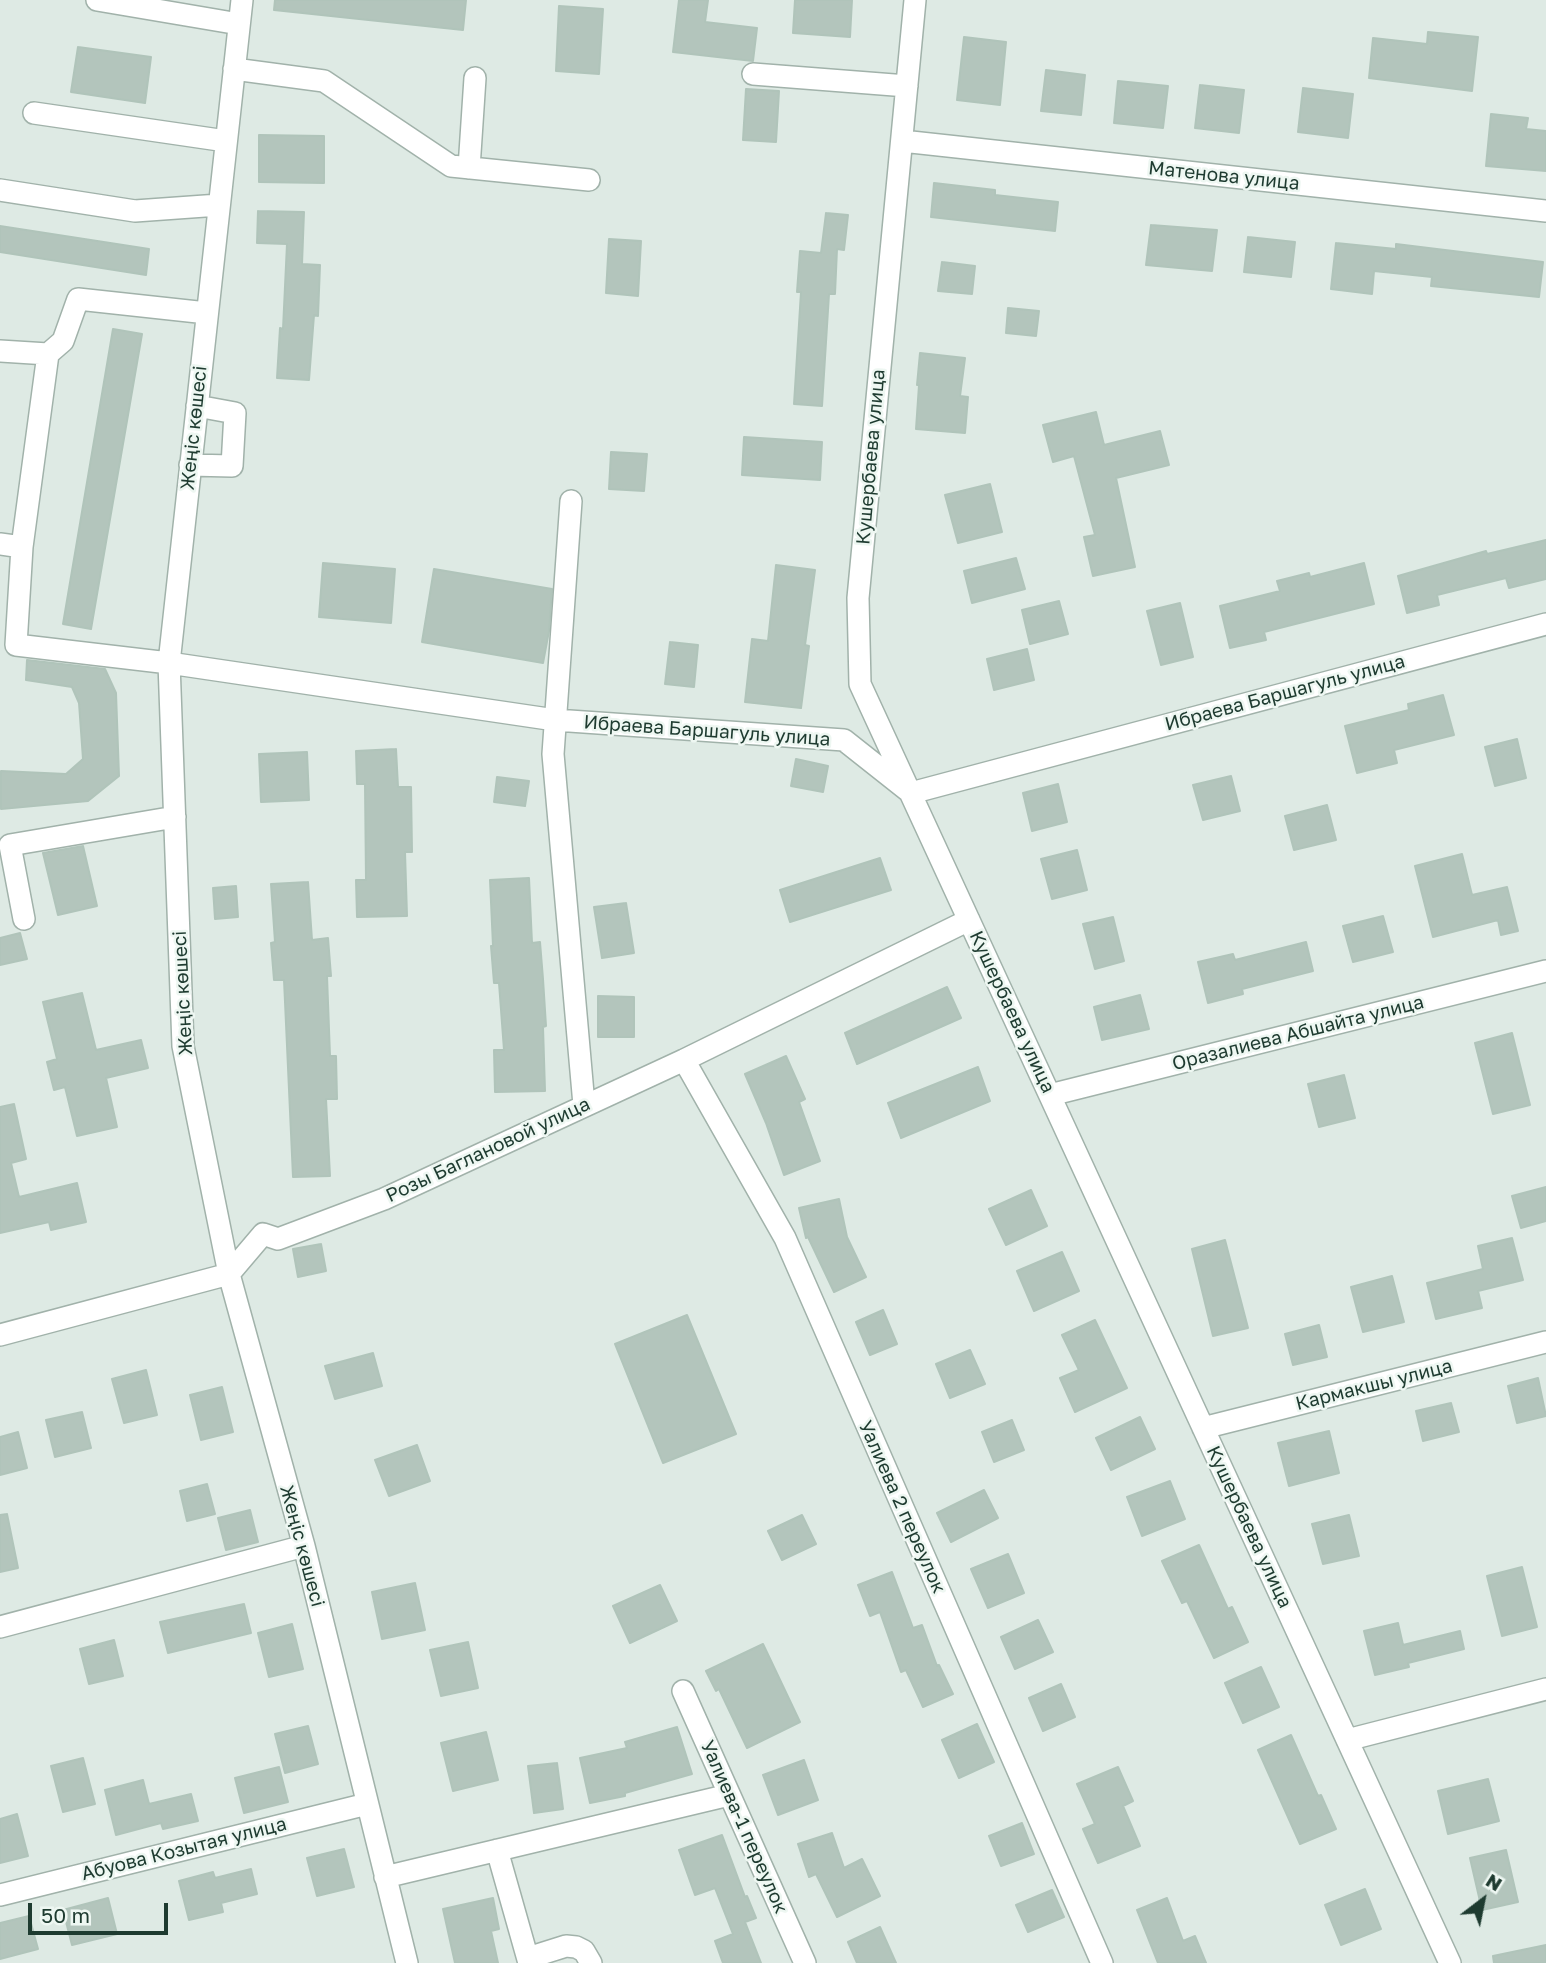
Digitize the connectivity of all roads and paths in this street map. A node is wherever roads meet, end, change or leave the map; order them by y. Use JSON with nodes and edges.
{"nodes":[{"id":1,"x":97,"y":0,"type":"edge"},
{"id":2,"x":242,"y":0,"type":"edge"},
{"id":3,"x":915,"y":0,"type":"edge"},
{"id":4,"x":120,"y":2,"type":"edge"},
{"id":5,"x":239,"y":24,"type":"junction"},
{"id":6,"x":234,"y":69,"type":"junction"},
{"id":7,"x":753,"y":74,"type":"dead end"},
{"id":8,"x":475,"y":78,"type":"dead end"},
{"id":9,"x":907,"y":86,"type":"junction"},
{"id":10,"x":34,"y":113,"type":"dead end"},
{"id":11,"x":226,"y":141,"type":"junction"},
{"id":12,"x":902,"y":141,"type":"junction"},
{"id":13,"x":469,"y":168,"type":"junction"},
{"id":14,"x":589,"y":180,"type":"dead end"},
{"id":15,"x":0,"y":190,"type":"edge"},
{"id":16,"x":219,"y":205,"type":"junction"},
{"id":17,"x":1546,"y":211,"type":"edge"},
{"id":18,"x":207,"y":313,"type":"junction"},
{"id":19,"x":0,"y":351,"type":"edge"},
{"id":20,"x":48,"y":354,"type":"junction"},
{"id":21,"x":197,"y":406,"type":"junction"},
{"id":22,"x":190,"y":465,"type":"junction"},
{"id":23,"x":570,"y":501,"type":"dead end"},
{"id":24,"x":0,"y":544,"type":"edge"},
{"id":25,"x":22,"y":547,"type":"junction"},
{"id":26,"x":1546,"y":624,"type":"edge"},
{"id":27,"x":8,"y":648,"type":"edge"},
{"id":28,"x":169,"y":663,"type":"junction"},
{"id":29,"x":555,"y":720,"type":"junction"},
{"id":30,"x":911,"y":793,"type":"junction"},
{"id":31,"x":175,"y":817,"type":"junction"},
{"id":32,"x":24,"y":919,"type":"dead end"},
{"id":33,"x":969,"y":920,"type":"junction"},
{"id":34,"x":1546,"y":971,"type":"edge"},
{"id":35,"x":684,"y":1060,"type":"junction"},
{"id":36,"x":1050,"y":1095,"type":"junction"},
{"id":37,"x":584,"y":1105,"type":"junction"},
{"id":38,"x":229,"y":1274,"type":"junction"},
{"id":39,"x":0,"y":1335,"type":"edge"},
{"id":40,"x":1546,"y":1342,"type":"edge"},
{"id":41,"x":1203,"y":1427,"type":"junction"},
{"id":42,"x":304,"y":1546,"type":"junction"},
{"id":43,"x":0,"y":1627,"type":"edge"},
{"id":44,"x":1546,"y":1689,"type":"edge"},
{"id":45,"x":683,"y":1691,"type":"dead end"},
{"id":46,"x":1347,"y":1740,"type":"junction"},
{"id":47,"x":729,"y":1795,"type":"junction"},
{"id":48,"x":367,"y":1804,"type":"junction"},
{"id":49,"x":497,"y":1850,"type":"junction"},
{"id":50,"x":385,"y":1877,"type":"junction"},
{"id":51,"x":0,"y":1895,"type":"edge"},
{"id":52,"x":528,"y":1960,"type":"edge"},
{"id":53,"x":407,"y":1963,"type":"edge"},
{"id":54,"x":592,"y":1963,"type":"edge"},
{"id":55,"x":805,"y":1963,"type":"edge"},
{"id":56,"x":1102,"y":1963,"type":"edge"},
{"id":57,"x":1450,"y":1963,"type":"edge"}],
"edges":[{"from":1,"to":4,"type":"street"},
{"from":2,"to":5,"type":"street","name":"Жеңіс көшесі"},
{"from":3,"to":9,"type":"street","name":"Кушербаева улица"},
{"from":4,"to":5,"type":"street"},
{"from":5,"to":6,"type":"street","name":"Жеңіс көшесі"},
{"from":6,"to":11,"type":"street","name":"Жеңіс көшесі"},
{"from":6,"to":13,"type":"street"},
{"from":7,"to":9,"type":"street"},
{"from":8,"to":13,"type":"street"},
{"from":9,"to":12,"type":"street","name":"Кушербаева улица"},
{"from":10,"to":11,"type":"street"},
{"from":11,"to":16,"type":"street","name":"Жеңіс көшесі"},
{"from":12,"to":17,"type":"street","name":"Матенова улица"},
{"from":12,"to":30,"type":"street","name":"Кушербаева улица"},
{"from":13,"to":14,"type":"street"},
{"from":15,"to":16,"type":"street"},
{"from":16,"to":18,"type":"street","name":"Жеңіс көшесі"},
{"from":18,"to":20,"type":"street"},
{"from":18,"to":21,"type":"street","name":"Жеңіс көшесі"},
{"from":19,"to":20,"type":"street"},
{"from":20,"to":25,"type":"street"},
{"from":21,"to":22,"type":"street","name":"Жеңіс көшесі"},
{"from":21,"to":22,"type":"street"},
{"from":22,"to":28,"type":"street","name":"Жеңіс көшесі"},
{"from":23,"to":29,"type":"street"},
{"from":24,"to":25,"type":"street"},
{"from":25,"to":27,"type":"street"},
{"from":26,"to":30,"type":"street","name":"Ибраева Баршагуль улица"},
{"from":27,"to":28,"type":"street","name":"Ибраева Баршагуль улица"},
{"from":28,"to":29,"type":"street","name":"Ибраева Баршагуль улица"},
{"from":28,"to":31,"type":"street","name":"Жеңіс көшесі"},
{"from":29,"to":30,"type":"street","name":"Ибраева Баршагуль улица"},
{"from":29,"to":37,"type":"street"},
{"from":30,"to":33,"type":"street","name":"Кушербаева улица"},
{"from":31,"to":32,"type":"street"},
{"from":31,"to":38,"type":"street","name":"Жеңіс көшесі"},
{"from":33,"to":35,"type":"street","name":"Розы Баглановой улица"},
{"from":33,"to":36,"type":"street","name":"Кушербаева улица"},
{"from":34,"to":36,"type":"street","name":"Оразалиева Абшайта улица"},
{"from":35,"to":37,"type":"street","name":"Розы Баглановой улица"},
{"from":35,"to":56,"type":"street","name":"Уалиева 2 переулок"},
{"from":36,"to":41,"type":"street","name":"Кушербаева улица"},
{"from":37,"to":38,"type":"street","name":"Розы Баглановой улица"},
{"from":38,"to":39,"type":"street"},
{"from":38,"to":42,"type":"street","name":"Жеңіс көшесі"},
{"from":40,"to":41,"type":"street","name":"Кармакшы улица"},
{"from":41,"to":46,"type":"street","name":"Кушербаева улица"},
{"from":42,"to":43,"type":"street"},
{"from":42,"to":48,"type":"street","name":"Жеңіс көшесі"},
{"from":44,"to":46,"type":"street"},
{"from":45,"to":47,"type":"street","name":"Уалиева-1 переулок"},
{"from":46,"to":57,"type":"street","name":"Кушербаева улица"},
{"from":47,"to":49,"type":"street"},
{"from":47,"to":55,"type":"street","name":"Уалиева-1 переулок"},
{"from":48,"to":50,"type":"street","name":"Жеңіс көшесі"},
{"from":48,"to":51,"type":"street","name":"Абуова Козытая улица"},
{"from":49,"to":50,"type":"street"},
{"from":49,"to":52,"type":"street"},
{"from":50,"to":53,"type":"street","name":"Жеңіс көшесі"},
{"from":52,"to":54,"type":"street"}]}
